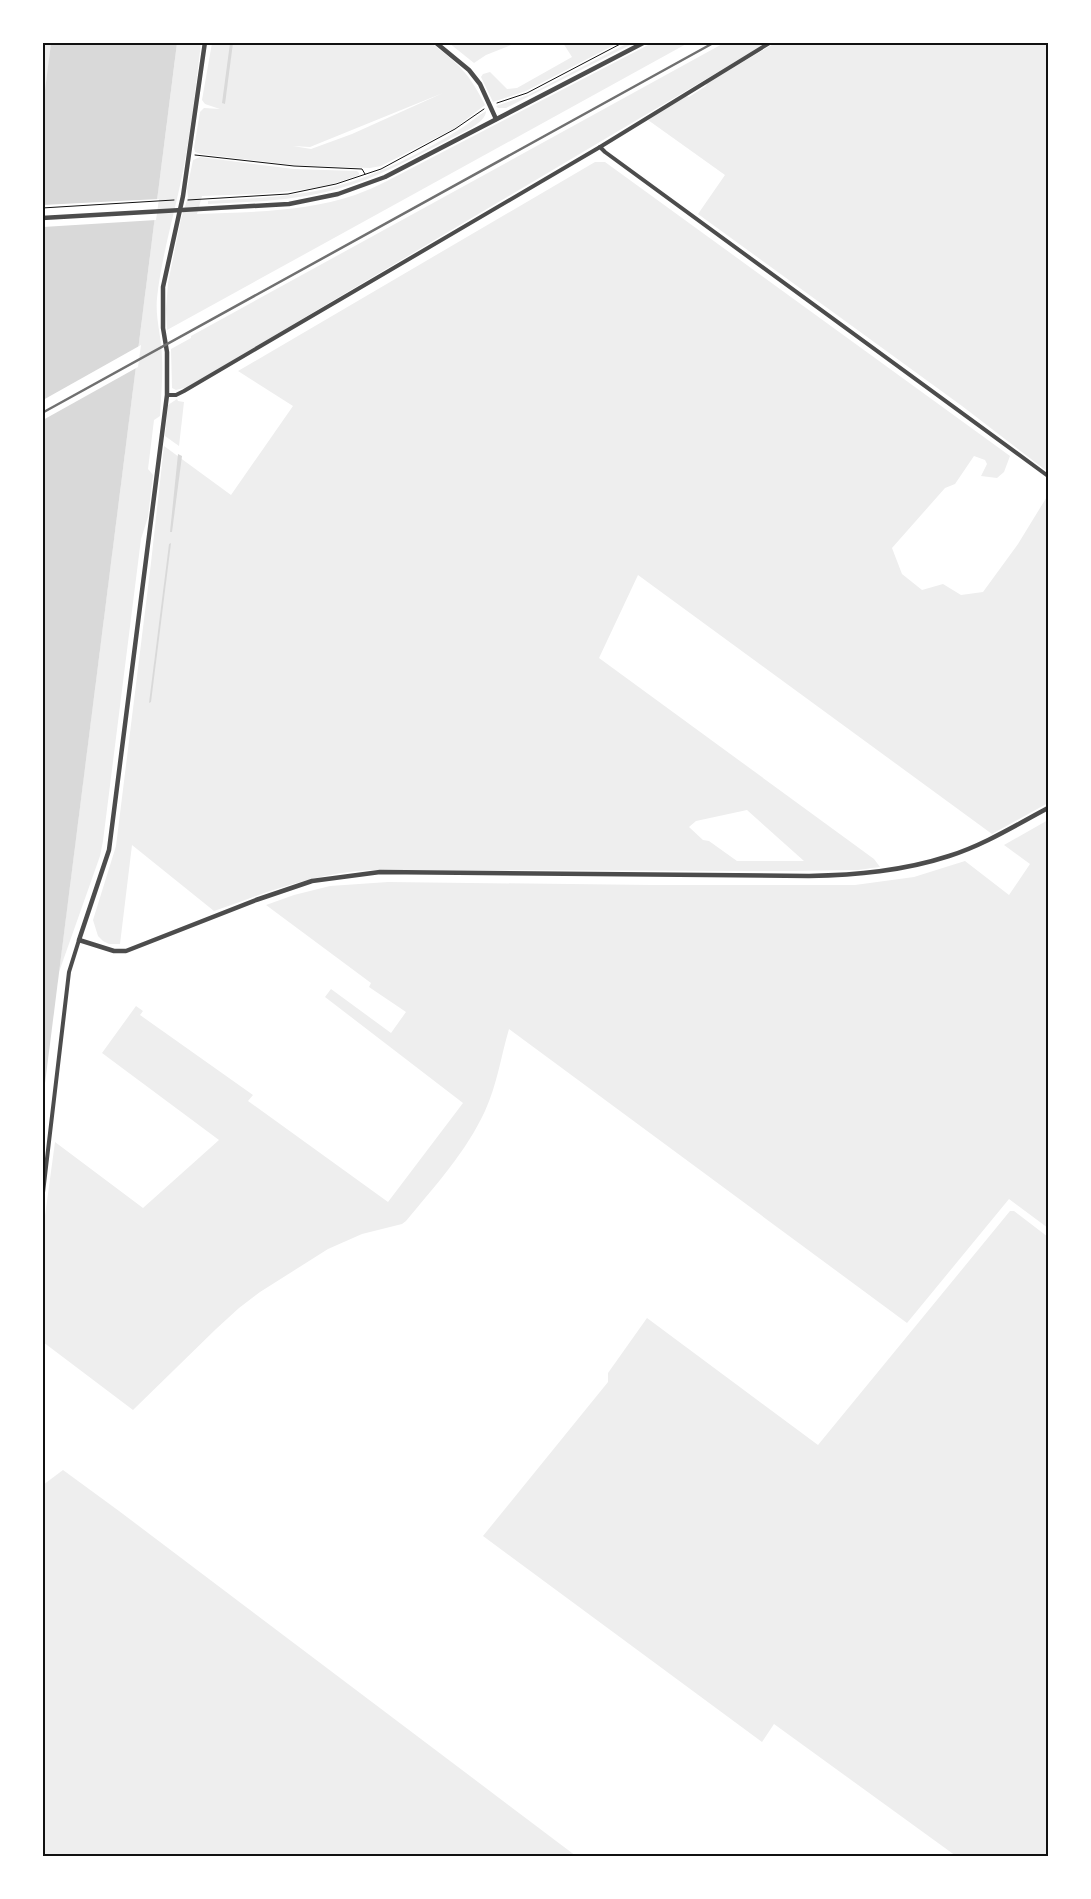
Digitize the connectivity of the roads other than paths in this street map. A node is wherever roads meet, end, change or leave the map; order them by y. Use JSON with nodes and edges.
{"nodes":[{"id":1,"x":205,"y":42,"type":"edge"},
{"id":2,"x":435,"y":42,"type":"edge"},
{"id":3,"x":645,"y":42,"type":"edge"},
{"id":4,"x":771,"y":42,"type":"edge"},
{"id":5,"x":496,"y":119,"type":"junction"},
{"id":6,"x":600,"y":147,"type":"junction"},
{"id":7,"x":42,"y":218,"type":"edge"},
{"id":8,"x":167,"y":395,"type":"junction"},
{"id":9,"x":1048,"y":476,"type":"edge"},
{"id":10,"x":1048,"y":808,"type":"edge"},
{"id":11,"x":79,"y":940,"type":"junction"},
{"id":12,"x":42,"y":1202,"type":"edge"}],
"edges":[{"from":1,"to":8,"type":"street"},
{"from":2,"to":5,"type":"street"},
{"from":3,"to":5,"type":"street"},
{"from":4,"to":6,"type":"street"},
{"from":5,"to":7,"type":"street"},
{"from":6,"to":8,"type":"street"},
{"from":6,"to":9,"type":"street"},
{"from":8,"to":11,"type":"street"},
{"from":10,"to":11,"type":"street"},
{"from":11,"to":12,"type":"street"}]}
